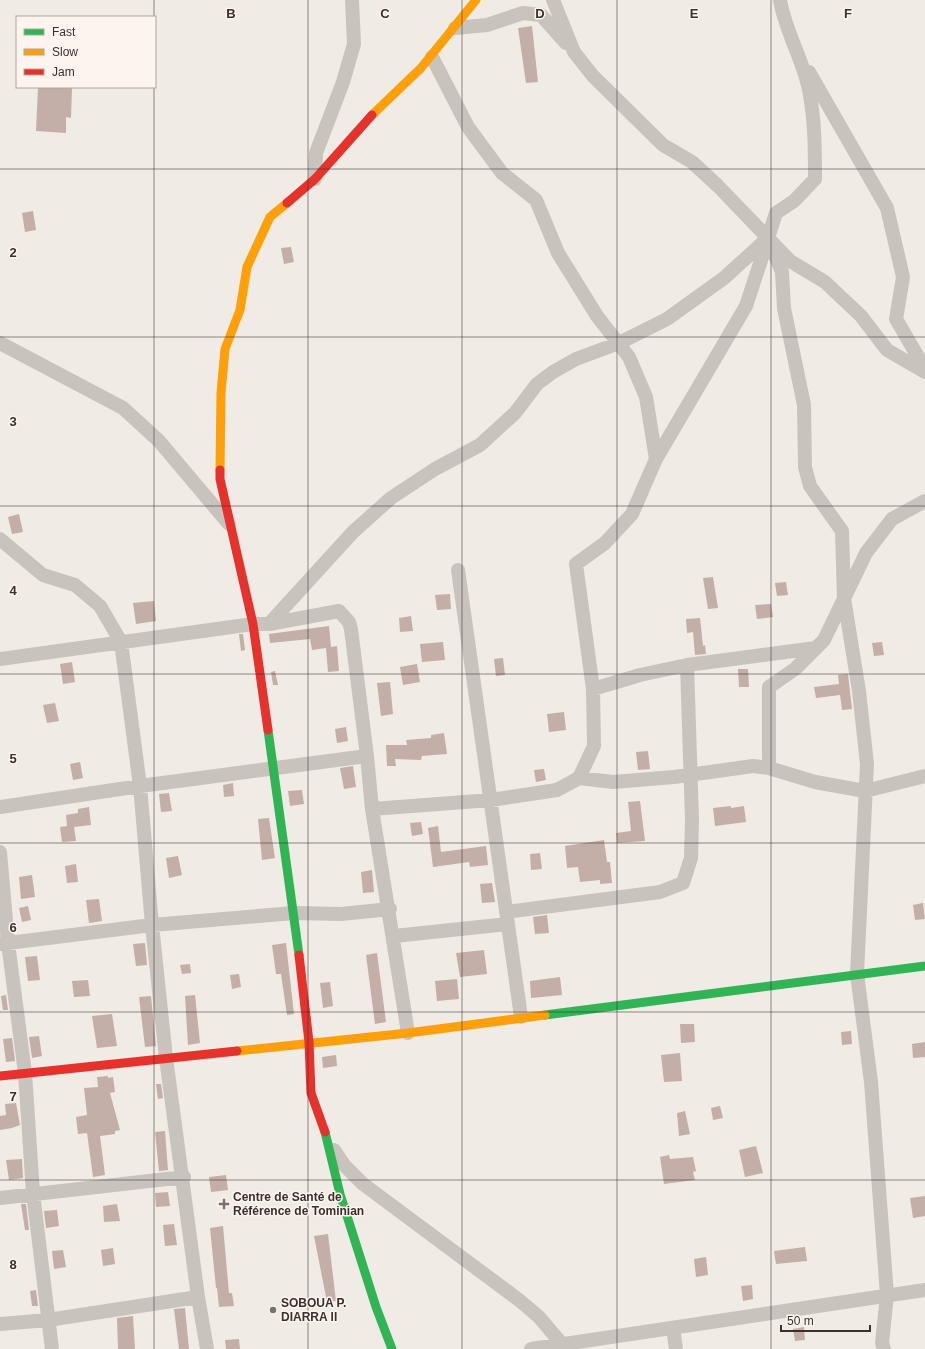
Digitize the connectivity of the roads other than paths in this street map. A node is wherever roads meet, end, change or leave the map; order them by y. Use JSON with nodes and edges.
{"nodes":[{"id":1,"x":352,"y":0,"type":"edge"},
{"id":2,"x":476,"y":0,"type":"edge"},
{"id":3,"x":553,"y":0,"type":"edge"},
{"id":4,"x":780,"y":0,"type":"edge"},
{"id":5,"x":456,"y":28,"type":"junction"},
{"id":6,"x":795,"y":48,"type":"junction"},
{"id":7,"x":574,"y":52,"type":"junction"},
{"id":8,"x":432,"y":57,"type":"junction"},
{"id":9,"x":315,"y":179,"type":"junction"},
{"id":10,"x":768,"y":238,"type":"junction"},
{"id":11,"x":0,"y":343,"type":"edge"},
{"id":12,"x":618,"y":344,"type":"junction"},
{"id":13,"x":925,"y":370,"type":"edge"},
{"id":14,"x":656,"y":459,"type":"junction"},
{"id":15,"x":925,"y":501,"type":"edge"},
{"id":16,"x":230,"y":526,"type":"junction"},
{"id":17,"x":0,"y":539,"type":"edge"},
{"id":18,"x":458,"y":570,"type":"dead end"},
{"id":19,"x":844,"y":598,"type":"junction"},
{"id":20,"x":253,"y":624,"type":"junction"},
{"id":21,"x":269,"y":624,"type":"junction"},
{"id":22,"x":120,"y":642,"type":"junction"},
{"id":23,"x":816,"y":648,"type":"junction"},
{"id":24,"x":0,"y":659,"type":"edge"},
{"id":25,"x":687,"y":665,"type":"junction"},
{"id":26,"x":593,"y":689,"type":"junction"},
{"id":27,"x":368,"y":756,"type":"junction"},
{"id":28,"x":272,"y":768,"type":"junction"},
{"id":29,"x":769,"y":768,"type":"junction"},
{"id":30,"x":692,"y":775,"type":"junction"},
{"id":31,"x":925,"y":776,"type":"edge"},
{"id":32,"x":579,"y":778,"type":"junction"},
{"id":33,"x":140,"y":786,"type":"junction"},
{"id":34,"x":865,"y":791,"type":"junction"},
{"id":35,"x":491,"y":800,"type":"junction"},
{"id":36,"x":0,"y":807,"type":"edge"},
{"id":37,"x":372,"y":809,"type":"junction"},
{"id":38,"x":0,"y":852,"type":"edge"},
{"id":39,"x":390,"y":909,"type":"junction"},
{"id":40,"x":294,"y":913,"type":"junction"},
{"id":41,"x":507,"y":918,"type":"junction"},
{"id":42,"x":152,"y":925,"type":"junction"},
{"id":43,"x":394,"y":936,"type":"junction"},
{"id":44,"x":4,"y":943,"type":"edge"},
{"id":45,"x":925,"y":966,"type":"edge"},
{"id":46,"x":857,"y":974,"type":"junction"},
{"id":47,"x":521,"y":1017,"type":"junction"},
{"id":48,"x":408,"y":1033,"type":"junction"},
{"id":49,"x":309,"y":1042,"type":"junction"},
{"id":50,"x":166,"y":1058,"type":"junction"},
{"id":51,"x":25,"y":1073,"type":"junction"},
{"id":52,"x":0,"y":1076,"type":"edge"},
{"id":53,"x":327,"y":1138,"type":"junction"},
{"id":54,"x":184,"y":1177,"type":"junction"},
{"id":55,"x":33,"y":1193,"type":"junction"},
{"id":56,"x":0,"y":1198,"type":"edge"},
{"id":57,"x":925,"y":1290,"type":"edge"},
{"id":58,"x":887,"y":1295,"type":"junction"},
{"id":59,"x":198,"y":1297,"type":"junction"},
{"id":60,"x":48,"y":1320,"type":"junction"},
{"id":61,"x":0,"y":1324,"type":"edge"},
{"id":62,"x":673,"y":1328,"type":"junction"},
{"id":63,"x":561,"y":1346,"type":"edge"},
{"id":64,"x":52,"y":1349,"type":"edge"},
{"id":65,"x":207,"y":1349,"type":"edge"},
{"id":66,"x":392,"y":1349,"type":"edge"},
{"id":67,"x":531,"y":1349,"type":"edge"},
{"id":68,"x":676,"y":1349,"type":"edge"},
{"id":69,"x":884,"y":1349,"type":"edge"}],
"edges":[{"from":1,"to":9,"type":"street"},
{"from":2,"to":5,"type":"street"},
{"from":3,"to":7,"type":"street"},
{"from":4,"to":6,"type":"street"},
{"from":5,"to":7,"type":"street"},
{"from":5,"to":8,"type":"street"},
{"from":6,"to":10,"type":"street"},
{"from":6,"to":13,"type":"street"},
{"from":7,"to":10,"type":"street"},
{"from":8,"to":9,"type":"street"},
{"from":8,"to":12,"type":"street"},
{"from":9,"to":16,"type":"street"},
{"from":10,"to":12,"type":"street"},
{"from":10,"to":13,"type":"street"},
{"from":10,"to":14,"type":"street"},
{"from":10,"to":19,"type":"street"},
{"from":11,"to":16,"type":"street"},
{"from":12,"to":14,"type":"street"},
{"from":12,"to":21,"type":"street"},
{"from":14,"to":26,"type":"street"},
{"from":15,"to":19,"type":"street"},
{"from":16,"to":20,"type":"street"},
{"from":17,"to":22,"type":"street"},
{"from":18,"to":35,"type":"street"},
{"from":19,"to":23,"type":"street"},
{"from":19,"to":34,"type":"street"},
{"from":20,"to":21,"type":"street"},
{"from":20,"to":22,"type":"street"},
{"from":20,"to":28,"type":"street"},
{"from":21,"to":27,"type":"street"},
{"from":22,"to":24,"type":"street"},
{"from":22,"to":33,"type":"street"},
{"from":23,"to":25,"type":"street"},
{"from":23,"to":29,"type":"street"},
{"from":25,"to":26,"type":"street"},
{"from":25,"to":30,"type":"street"},
{"from":26,"to":32,"type":"street"},
{"from":27,"to":28,"type":"street"},
{"from":27,"to":37,"type":"street"},
{"from":28,"to":33,"type":"street"},
{"from":28,"to":40,"type":"street"},
{"from":29,"to":30,"type":"street"},
{"from":29,"to":34,"type":"street"},
{"from":30,"to":32,"type":"street"},
{"from":30,"to":41,"type":"street"},
{"from":31,"to":34,"type":"street"},
{"from":32,"to":35,"type":"street"},
{"from":33,"to":36,"type":"street"},
{"from":33,"to":42,"type":"street"},
{"from":34,"to":46,"type":"street"},
{"from":35,"to":37,"type":"street"},
{"from":35,"to":41,"type":"street"},
{"from":37,"to":39,"type":"street"},
{"from":38,"to":44,"type":"street"},
{"from":39,"to":40,"type":"street"},
{"from":39,"to":43,"type":"street"},
{"from":40,"to":42,"type":"street"},
{"from":40,"to":49,"type":"street"},
{"from":41,"to":43,"type":"street"},
{"from":41,"to":47,"type":"street"},
{"from":42,"to":44,"type":"street"},
{"from":42,"to":50,"type":"street"},
{"from":43,"to":48,"type":"street"},
{"from":44,"to":51,"type":"street"},
{"from":45,"to":46,"type":"street"},
{"from":46,"to":47,"type":"street"},
{"from":46,"to":58,"type":"street"},
{"from":47,"to":48,"type":"street"},
{"from":48,"to":49,"type":"street"},
{"from":49,"to":50,"type":"street"},
{"from":49,"to":53,"type":"street"},
{"from":50,"to":51,"type":"street"},
{"from":50,"to":54,"type":"street"},
{"from":51,"to":52,"type":"street"},
{"from":51,"to":55,"type":"street"},
{"from":53,"to":63,"type":"street"},
{"from":53,"to":66,"type":"street"},
{"from":54,"to":55,"type":"street"},
{"from":54,"to":59,"type":"street"},
{"from":55,"to":56,"type":"street"},
{"from":55,"to":60,"type":"street"},
{"from":57,"to":58,"type":"street"},
{"from":58,"to":62,"type":"street"},
{"from":58,"to":69,"type":"street"},
{"from":59,"to":60,"type":"street"},
{"from":59,"to":65,"type":"street"},
{"from":60,"to":61,"type":"street"},
{"from":60,"to":64,"type":"street"},
{"from":62,"to":63,"type":"street"},
{"from":62,"to":68,"type":"street"},
{"from":63,"to":67,"type":"street"}]}
